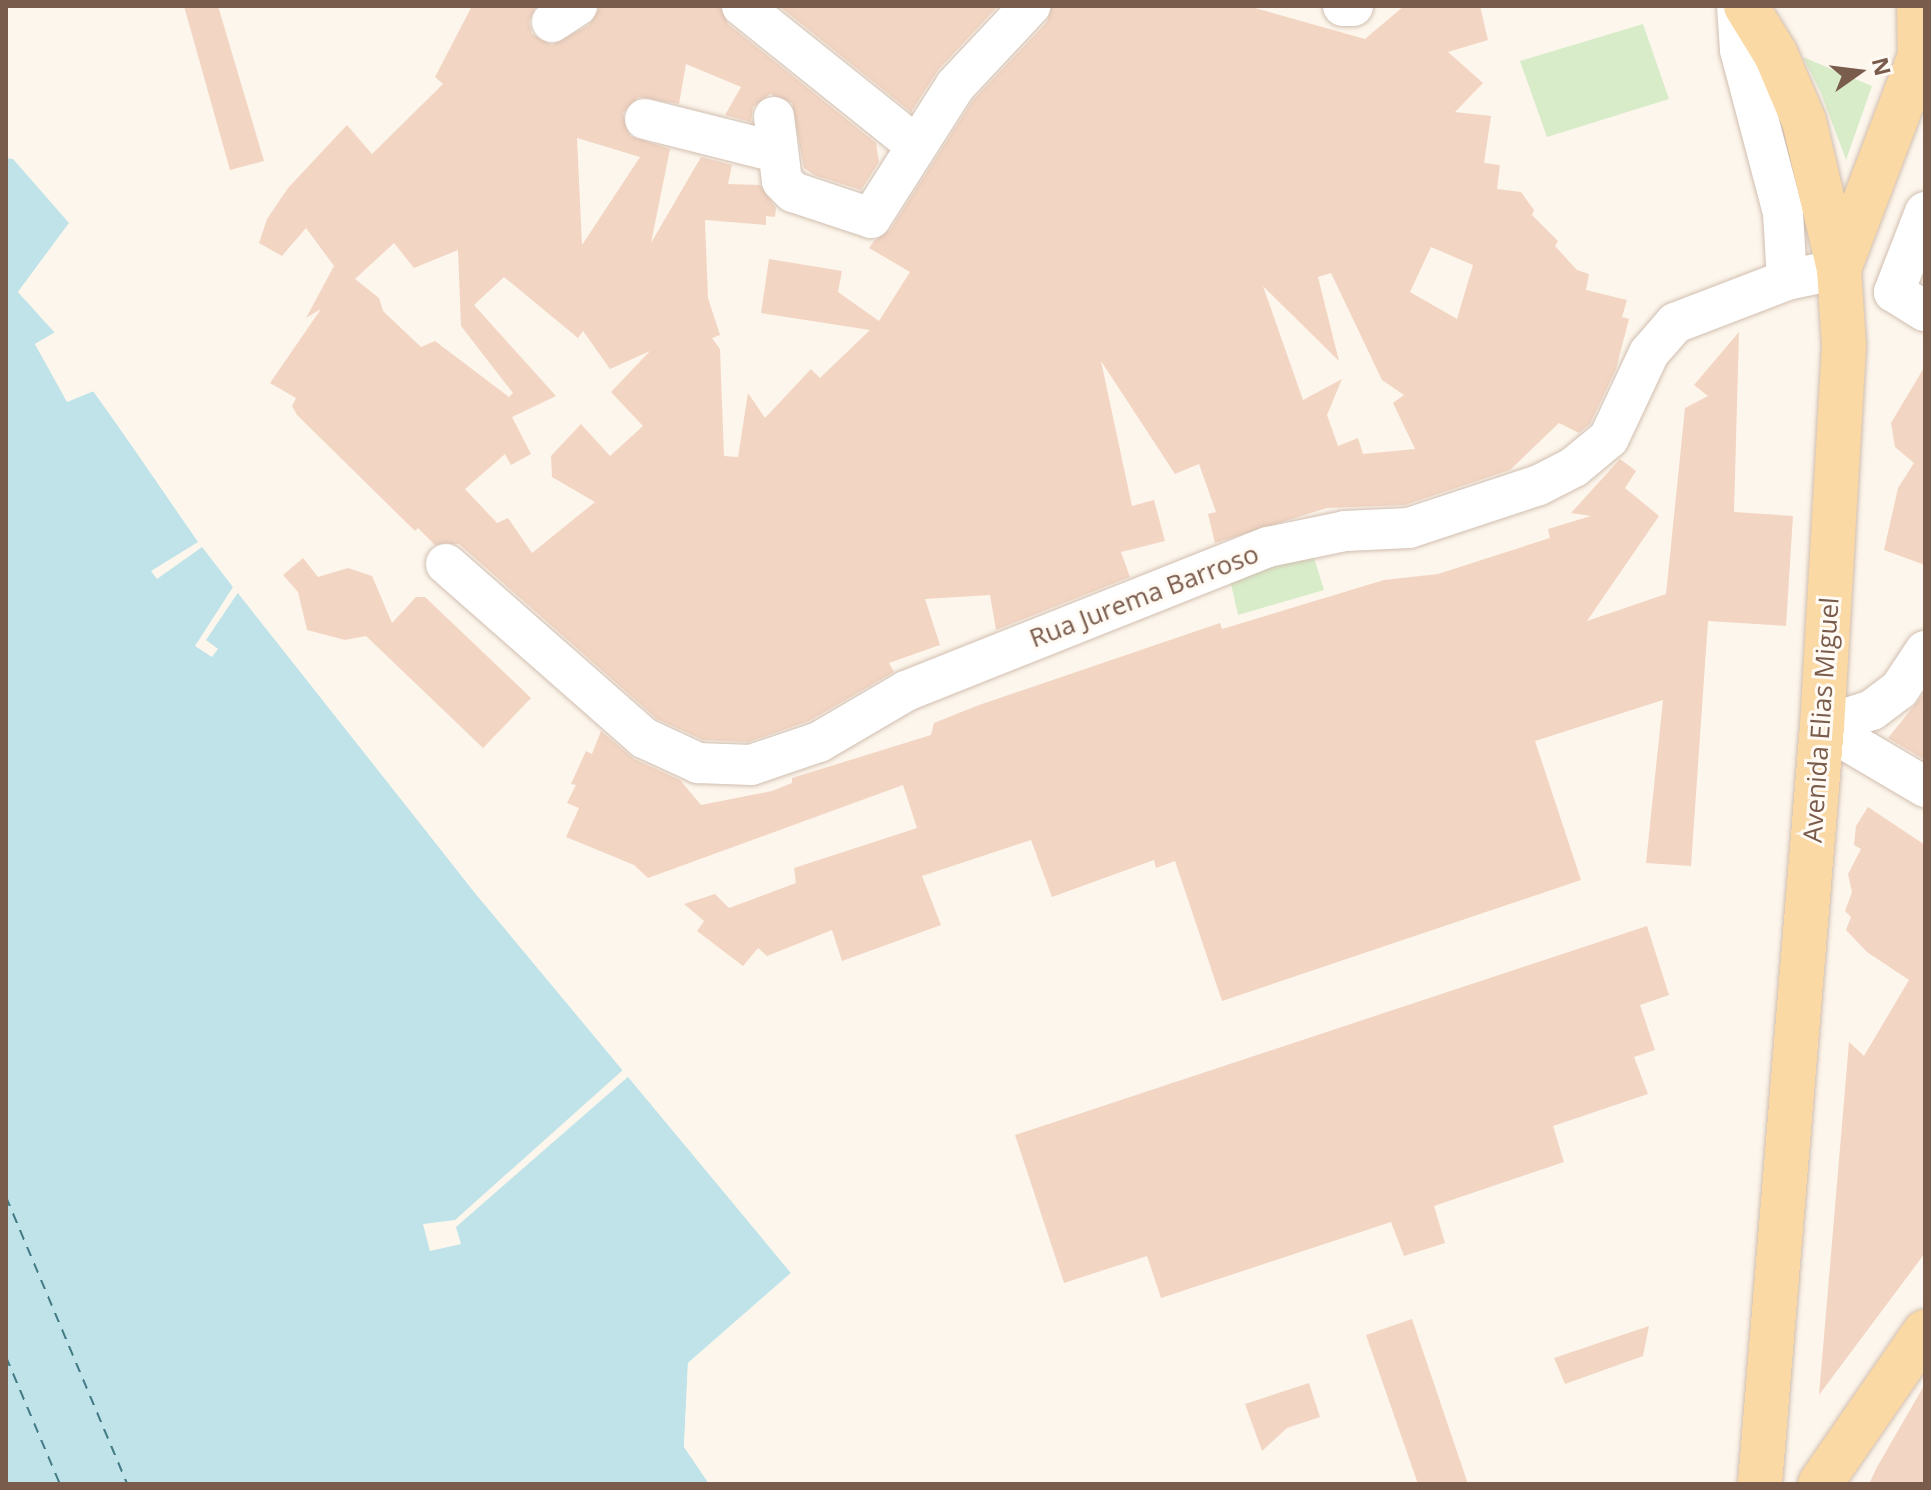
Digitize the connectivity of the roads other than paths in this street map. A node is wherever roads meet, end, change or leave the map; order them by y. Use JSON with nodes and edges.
{"nodes":[{"id":1,"x":742,"y":6,"type":"edge"},
{"id":2,"x":1030,"y":6,"type":"edge"},
{"id":3,"x":1343,"y":6,"type":"edge"},
{"id":4,"x":1353,"y":6,"type":"edge"},
{"id":5,"x":1737,"y":6,"type":"edge"},
{"id":6,"x":1746,"y":6,"type":"edge"},
{"id":7,"x":1919,"y":6,"type":"edge"},
{"id":8,"x":1923,"y":56,"type":"edge"},
{"id":9,"x":645,"y":119,"type":"dead end"},
{"id":10,"x":914,"y":144,"type":"junction"},
{"id":11,"x":1925,"y":212,"type":"edge"},
{"id":12,"x":1839,"y":269,"type":"junction"},
{"id":13,"x":1787,"y":280,"type":"junction"},
{"id":14,"x":1910,"y":302,"type":"edge"},
{"id":15,"x":446,"y":564,"type":"dead end"},
{"id":16,"x":1925,"y":651,"type":"edge"},
{"id":17,"x":1899,"y":690,"type":"junction"},
{"id":18,"x":1822,"y":726,"type":"junction"},
{"id":19,"x":1913,"y":779,"type":"edge"},
{"id":20,"x":1925,"y":1332,"type":"edge"},
{"id":21,"x":1762,"y":1468,"type":"edge"},
{"id":22,"x":1820,"y":1484,"type":"edge"}],
"edges":[{"from":1,"to":10,"type":"street"},
{"from":2,"to":10,"type":"street"},
{"from":3,"to":4,"type":"street"},
{"from":5,"to":13,"type":"street"},
{"from":6,"to":12,"type":"main road","name":"Avenida Elias Miguel"},
{"from":7,"to":8,"type":"main road"},
{"from":8,"to":12,"type":"main road"},
{"from":9,"to":10,"type":"street"},
{"from":11,"to":14,"type":"street"},
{"from":12,"to":13,"type":"street","name":"Rua Jurema Barroso"},
{"from":12,"to":18,"type":"main road","name":"Avenida Elias Miguel"},
{"from":13,"to":15,"type":"street","name":"Rua Jurema Barroso"},
{"from":16,"to":17,"type":"street"},
{"from":17,"to":18,"type":"street"},
{"from":17,"to":19,"type":"street"},
{"from":18,"to":19,"type":"street"},
{"from":18,"to":21,"type":"main road","name":"Avenida Elias Miguel"},
{"from":20,"to":22,"type":"main road"}]}
